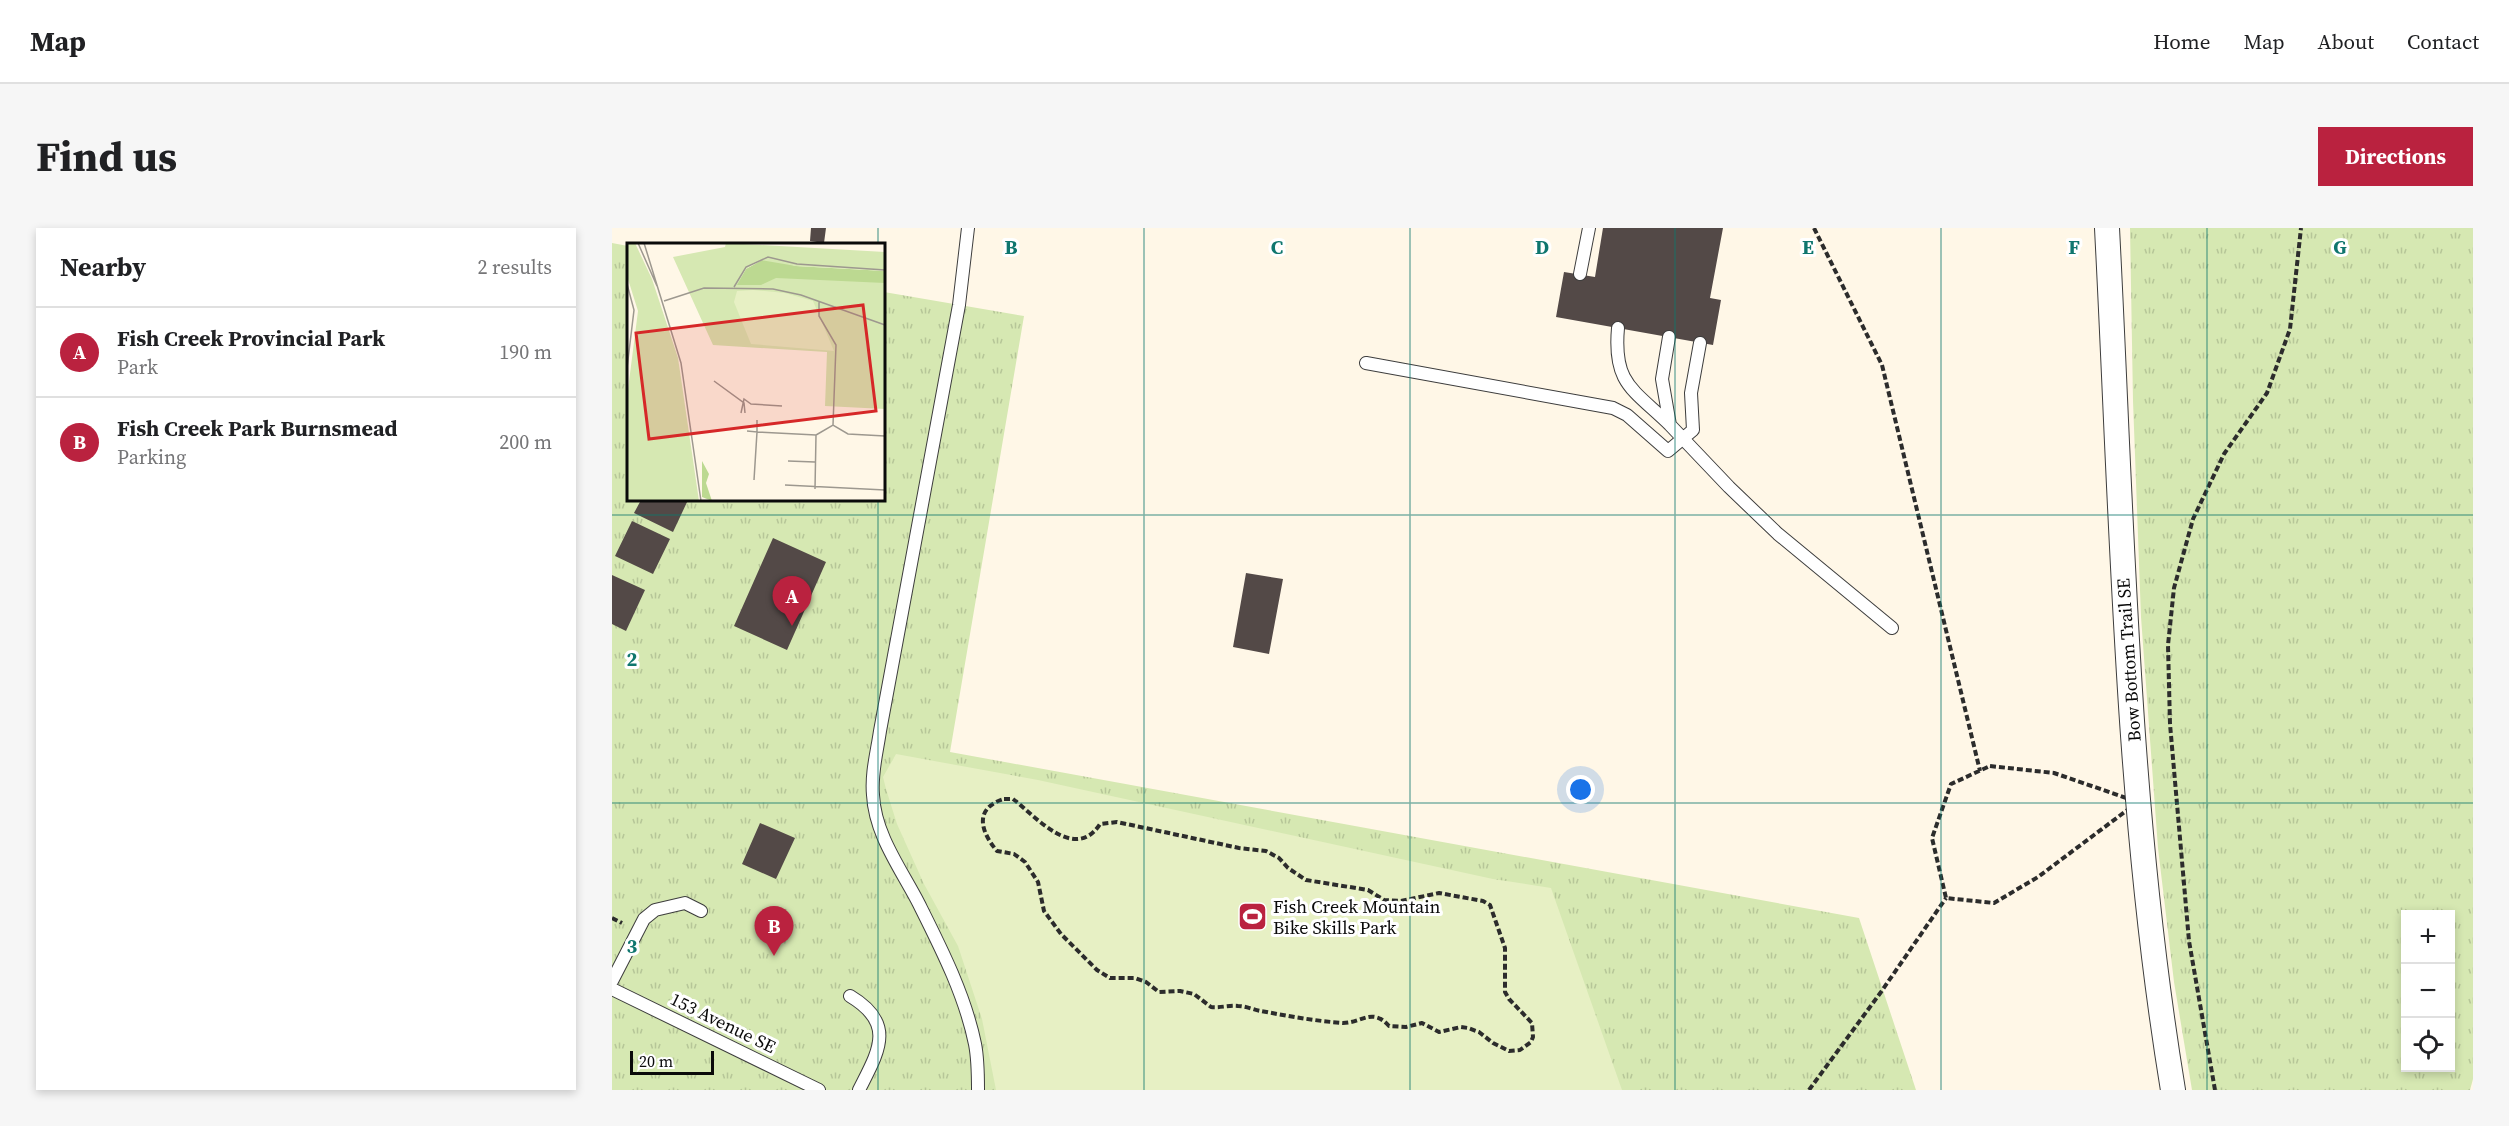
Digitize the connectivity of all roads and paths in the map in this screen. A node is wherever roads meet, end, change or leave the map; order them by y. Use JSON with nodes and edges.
{"nodes":[{"id":1,"x":968,"y":228,"type":"edge"},
{"id":2,"x":1589,"y":228,"type":"edge"},
{"id":3,"x":1814,"y":228,"type":"edge"},
{"id":4,"x":2107,"y":228,"type":"edge"},
{"id":5,"x":2301,"y":228,"type":"edge"},
{"id":6,"x":1580,"y":274,"type":"dead end"},
{"id":7,"x":1618,"y":328,"type":"dead end"},
{"id":8,"x":1669,"y":338,"type":"dead end"},
{"id":9,"x":1700,"y":343,"type":"dead end"},
{"id":10,"x":1366,"y":363,"type":"dead end"},
{"id":11,"x":1670,"y":425,"type":"junction"},
{"id":12,"x":1682,"y":440,"type":"junction"},
{"id":13,"x":1892,"y":628,"type":"dead end"},
{"id":14,"x":1980,"y":771,"type":"junction"},
{"id":15,"x":2138,"y":802,"type":"junction"},
{"id":16,"x":1946,"y":898,"type":"junction"},
{"id":17,"x":701,"y":912,"type":"dead end"},
{"id":18,"x":1110,"y":978,"type":"joint"},
{"id":19,"x":612,"y":981,"type":"edge"},
{"id":20,"x":612,"y":989,"type":"edge"},
{"id":21,"x":850,"y":996,"type":"dead end"},
{"id":22,"x":819,"y":1090,"type":"edge"},
{"id":23,"x":859,"y":1090,"type":"edge"},
{"id":24,"x":978,"y":1090,"type":"edge"},
{"id":25,"x":1809,"y":1090,"type":"edge"},
{"id":26,"x":2173,"y":1090,"type":"edge"},
{"id":27,"x":2215,"y":1090,"type":"edge"}],
"edges":[{"from":1,"to":24,"type":"lane"},
{"from":2,"to":6,"type":"lane"},
{"from":3,"to":14,"type":"path"},
{"from":4,"to":15,"type":"street","name":"Bow Bottom Trail SE"},
{"from":5,"to":27,"type":"path"},
{"from":7,"to":11,"type":"lane"},
{"from":8,"to":11,"type":"lane"},
{"from":9,"to":12,"type":"lane"},
{"from":10,"to":12,"type":"lane"},
{"from":11,"to":12,"type":"lane"},
{"from":12,"to":13,"type":"lane"},
{"from":14,"to":15,"type":"path"},
{"from":14,"to":16,"type":"path"},
{"from":15,"to":16,"type":"path"},
{"from":15,"to":26,"type":"street","name":"Bow Bottom Trail SE"},
{"from":16,"to":25,"type":"path"},
{"from":17,"to":19,"type":"lane"},
{"from":18,"to":18,"type":"path"},
{"from":20,"to":22,"type":"lane","name":"153 Avenue SE"},
{"from":21,"to":23,"type":"lane"}]}
